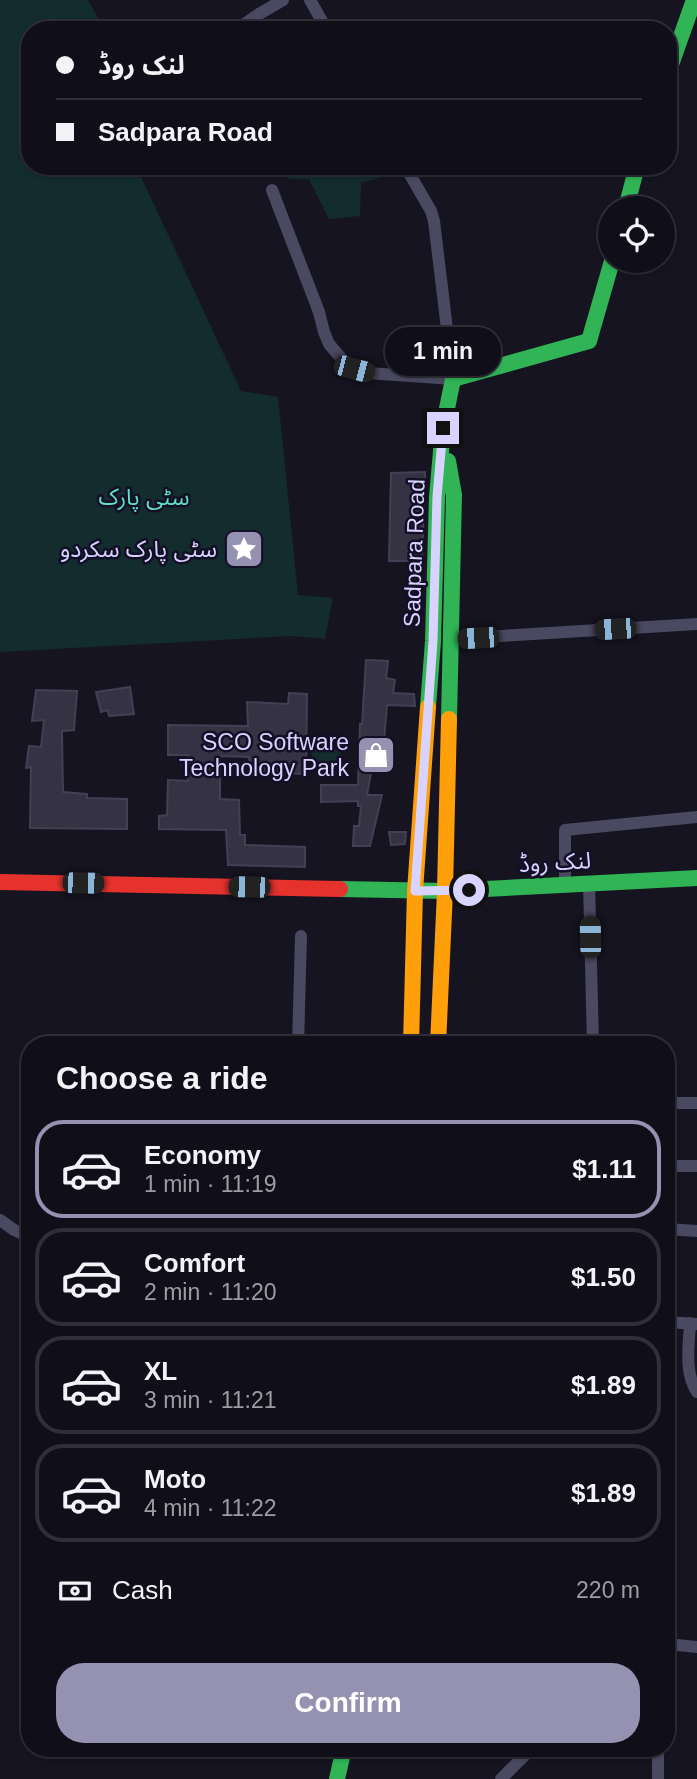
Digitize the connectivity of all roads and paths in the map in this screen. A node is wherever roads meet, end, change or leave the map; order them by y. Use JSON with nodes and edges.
{"nodes":[{"id":1,"x":283,"y":0,"type":"edge"},
{"id":2,"x":310,"y":0,"type":"edge"},
{"id":3,"x":694,"y":0,"type":"edge"},
{"id":4,"x":249,"y":21,"type":"edge"},
{"id":5,"x":322,"y":21,"type":"edge"},
{"id":6,"x":677,"y":48,"type":"edge"},
{"id":7,"x":410,"y":175,"type":"edge"},
{"id":8,"x":635,"y":175,"type":"edge"},
{"id":9,"x":272,"y":190,"type":"dead end"},
{"id":10,"x":629,"y":196,"type":"edge"},
{"id":11,"x":608,"y":273,"type":"edge"},
{"id":12,"x":453,"y":379,"type":"junction"},
{"id":13,"x":443,"y":428,"type":"junction"},
{"id":14,"x":697,"y":624,"type":"edge"},
{"id":15,"x":451,"y":639,"type":"junction"},
{"id":16,"x":697,"y":817,"type":"edge"},
{"id":17,"x":697,"y":878,"type":"edge"},
{"id":18,"x":0,"y":882,"type":"edge"},
{"id":19,"x":589,"y":883,"type":"junction"},
{"id":20,"x":565,"y":885,"type":"junction"},
{"id":21,"x":415,"y":891,"type":"junction"},
{"id":22,"x":445,"y":891,"type":"junction"},
{"id":23,"x":301,"y":936,"type":"dead end"},
{"id":24,"x":298,"y":1036,"type":"edge"},
{"id":25,"x":411,"y":1036,"type":"edge"},
{"id":26,"x":438,"y":1036,"type":"edge"},
{"id":27,"x":593,"y":1036,"type":"edge"},
{"id":28,"x":675,"y":1103,"type":"edge"},
{"id":29,"x":697,"y":1104,"type":"edge"},
{"id":30,"x":675,"y":1166,"type":"edge"},
{"id":31,"x":697,"y":1166,"type":"edge"},
{"id":32,"x":0,"y":1220,"type":"edge"},
{"id":33,"x":675,"y":1230,"type":"edge"},
{"id":34,"x":697,"y":1231,"type":"edge"},
{"id":35,"x":21,"y":1233,"type":"edge"},
{"id":36,"x":675,"y":1322,"type":"edge"},
{"id":37,"x":694,"y":1323,"type":"edge"},
{"id":38,"x":697,"y":1392,"type":"edge"},
{"id":39,"x":675,"y":1645,"type":"edge"},
{"id":40,"x":697,"y":1647,"type":"edge"},
{"id":41,"x":342,"y":1757,"type":"edge"},
{"id":42,"x":523,"y":1757,"type":"edge"},
{"id":43,"x":658,"y":1757,"type":"edge"},
{"id":44,"x":337,"y":1779,"type":"edge"},
{"id":45,"x":501,"y":1779,"type":"edge"},
{"id":46,"x":658,"y":1779,"type":"edge"}],
"edges":[{"from":1,"to":4,"type":"street"},
{"from":2,"to":5,"type":"street"},
{"from":3,"to":6,"type":"main road"},
{"from":7,"to":12,"type":"street"},
{"from":8,"to":10,"type":"main road"},
{"from":9,"to":12,"type":"street"},
{"from":11,"to":12,"type":"main road"},
{"from":12,"to":13,"type":"main road"},
{"from":13,"to":15,"type":"main road","name":"Sadpara Road"},
{"from":13,"to":21,"type":"main road","name":"Sadpara Road"},
{"from":14,"to":15,"type":"street"},
{"from":15,"to":22,"type":"main road","name":"Sadpara Road"},
{"from":16,"to":20,"type":"street"},
{"from":17,"to":19,"type":"main road","name":"لنک روڈ"},
{"from":18,"to":21,"type":"main road","name":"لنک روڈ"},
{"from":19,"to":20,"type":"main road","name":"لنک روڈ"},
{"from":19,"to":27,"type":"street"},
{"from":20,"to":22,"type":"main road","name":"لنک روڈ"},
{"from":21,"to":22,"type":"main road","name":"لنک روڈ"},
{"from":21,"to":25,"type":"main road","name":"Sadpara Road"},
{"from":22,"to":26,"type":"main road","name":"Sadpara Road"},
{"from":23,"to":24,"type":"street"},
{"from":28,"to":29,"type":"street"},
{"from":30,"to":31,"type":"street"},
{"from":32,"to":35,"type":"street"},
{"from":33,"to":34,"type":"street"},
{"from":36,"to":37,"type":"street"},
{"from":37,"to":38,"type":"street"},
{"from":39,"to":40,"type":"street"},
{"from":41,"to":44,"type":"main road"},
{"from":42,"to":45,"type":"street"},
{"from":43,"to":46,"type":"street"}]}
